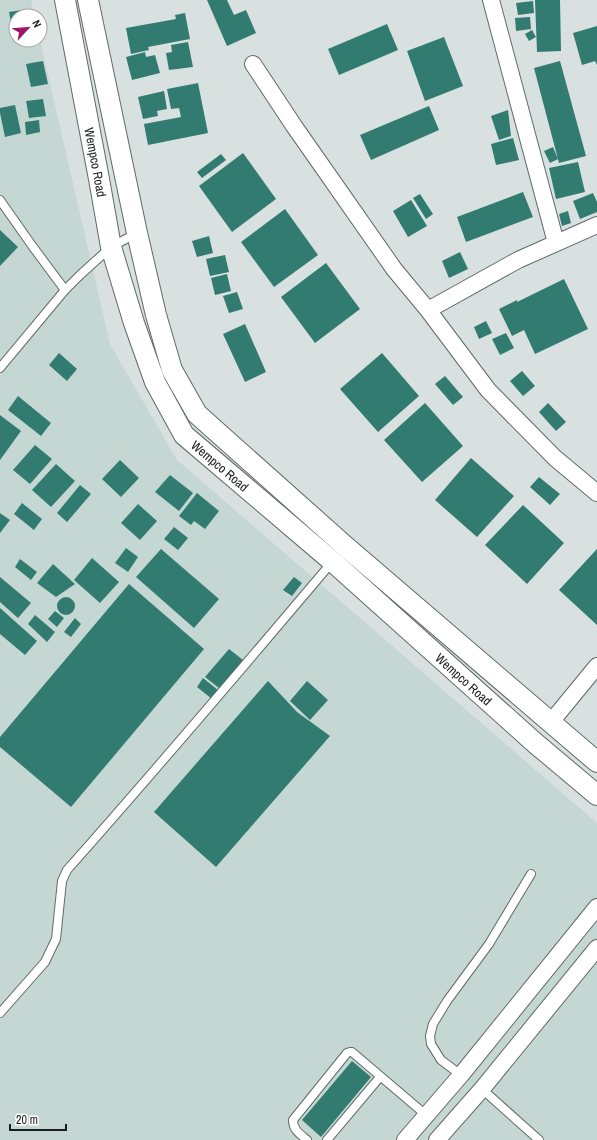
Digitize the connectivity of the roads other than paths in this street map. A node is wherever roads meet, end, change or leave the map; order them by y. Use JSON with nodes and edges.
{"nodes":[{"id":1,"x":65,"y":0,"type":"edge"},
{"id":2,"x":88,"y":0,"type":"edge"},
{"id":3,"x":490,"y":0,"type":"edge"},
{"id":4,"x":253,"y":64,"type":"dead end"},
{"id":5,"x":0,"y":200,"type":"edge"},
{"id":6,"x":597,"y":224,"type":"edge"},
{"id":7,"x":137,"y":233,"type":"junction"},
{"id":8,"x":556,"y":243,"type":"junction"},
{"id":9,"x":111,"y":247,"type":"junction"},
{"id":10,"x":65,"y":290,"type":"junction"},
{"id":11,"x":428,"y":310,"type":"junction"},
{"id":12,"x":0,"y":368,"type":"edge"},
{"id":13,"x":597,"y":493,"type":"edge"},
{"id":14,"x":338,"y":554,"type":"junction"},
{"id":15,"x":597,"y":666,"type":"edge"},
{"id":16,"x":551,"y":722,"type":"junction"},
{"id":17,"x":597,"y":762,"type":"edge"},
{"id":18,"x":597,"y":795,"type":"edge"},
{"id":19,"x":531,"y":874,"type":"dead end"},
{"id":20,"x":597,"y":907,"type":"edge"},
{"id":21,"x":597,"y":948,"type":"edge"},
{"id":22,"x":0,"y":1013,"type":"edge"},
{"id":23,"x":461,"y":1075,"type":"junction"},
{"id":24,"x":380,"y":1077,"type":"junction"},
{"id":25,"x":482,"y":1089,"type":"junction"},
{"id":26,"x":426,"y":1115,"type":"junction"},
{"id":27,"x":307,"y":1140,"type":"edge"},
{"id":28,"x":327,"y":1140,"type":"edge"},
{"id":29,"x":405,"y":1140,"type":"edge"},
{"id":30,"x":437,"y":1140,"type":"edge"},
{"id":31,"x":539,"y":1140,"type":"edge"}],
"edges":[{"from":1,"to":9,"type":"street","name":"Wempco Road"},
{"from":2,"to":7,"type":"street","name":"Wempco Road"},
{"from":3,"to":8,"type":"street"},
{"from":4,"to":11,"type":"street"},
{"from":5,"to":10,"type":"lane"},
{"from":6,"to":8,"type":"street"},
{"from":7,"to":9,"type":"lane"},
{"from":7,"to":14,"type":"street","name":"Wempco Road"},
{"from":8,"to":11,"type":"street"},
{"from":9,"to":10,"type":"lane"},
{"from":9,"to":14,"type":"street","name":"Wempco Road"},
{"from":10,"to":12,"type":"lane"},
{"from":11,"to":13,"type":"street"},
{"from":14,"to":16,"type":"street","name":"Wempco Road"},
{"from":14,"to":18,"type":"street","name":"Wempco Road"},
{"from":14,"to":22,"type":"lane"},
{"from":15,"to":16,"type":"street"},
{"from":16,"to":17,"type":"street","name":"Wempco Road"},
{"from":19,"to":23,"type":"lane"},
{"from":20,"to":23,"type":"street"},
{"from":21,"to":25,"type":"street"},
{"from":23,"to":26,"type":"street"},
{"from":24,"to":26,"type":"lane"},
{"from":24,"to":27,"type":"lane"},
{"from":24,"to":28,"type":"lane"},
{"from":25,"to":30,"type":"street"},
{"from":25,"to":31,"type":"lane"},
{"from":26,"to":29,"type":"street"}]}
